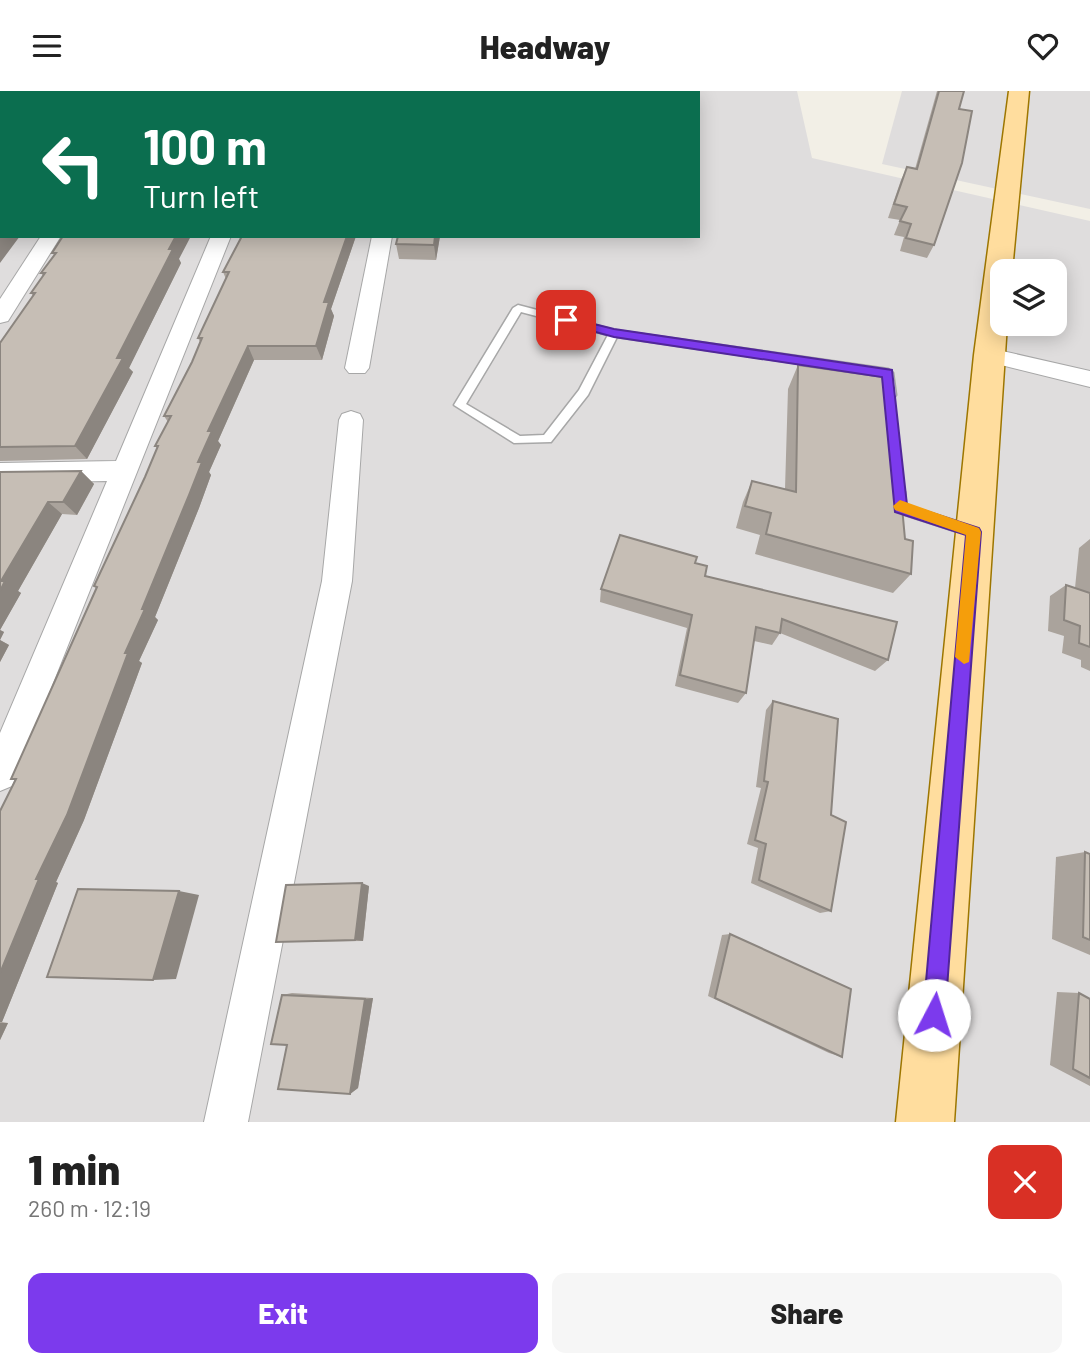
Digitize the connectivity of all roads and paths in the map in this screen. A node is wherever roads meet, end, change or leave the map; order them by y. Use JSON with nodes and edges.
{"nodes":[{"id":1,"x":1019,"y":91,"type":"edge"},
{"id":2,"x":50,"y":238,"type":"edge"},
{"id":3,"x":219,"y":238,"type":"edge"},
{"id":4,"x":382,"y":238,"type":"edge"},
{"id":5,"x":0,"y":316,"type":"edge"},
{"id":6,"x":614,"y":333,"type":"junction"},
{"id":7,"x":989,"y":355,"type":"junction"},
{"id":8,"x":357,"y":368,"type":"dead end"},
{"id":9,"x":1090,"y":379,"type":"edge"},
{"id":10,"x":892,"y":414,"type":"edge"},
{"id":11,"x":351,"y":421,"type":"dead end"},
{"id":12,"x":124,"y":471,"type":"junction"},
{"id":13,"x":0,"y":473,"type":"edge"},
{"id":14,"x":898,"y":481,"type":"edge"},
{"id":15,"x":974,"y":532,"type":"junction"},
{"id":16,"x":0,"y":775,"type":"edge"},
{"id":17,"x":226,"y":1122,"type":"edge"},
{"id":18,"x":925,"y":1122,"type":"edge"}],
"edges":[{"from":1,"to":7,"type":"main road"},
{"from":2,"to":5,"type":"street"},
{"from":3,"to":12,"type":"street"},
{"from":4,"to":8,"type":"street"},
{"from":6,"to":6,"type":"lane"},
{"from":6,"to":10,"type":"lane"},
{"from":7,"to":9,"type":"street"},
{"from":7,"to":15,"type":"main road"},
{"from":11,"to":17,"type":"street"},
{"from":12,"to":13,"type":"street"},
{"from":12,"to":16,"type":"street"},
{"from":14,"to":15,"type":"lane"},
{"from":15,"to":18,"type":"main road"}]}
